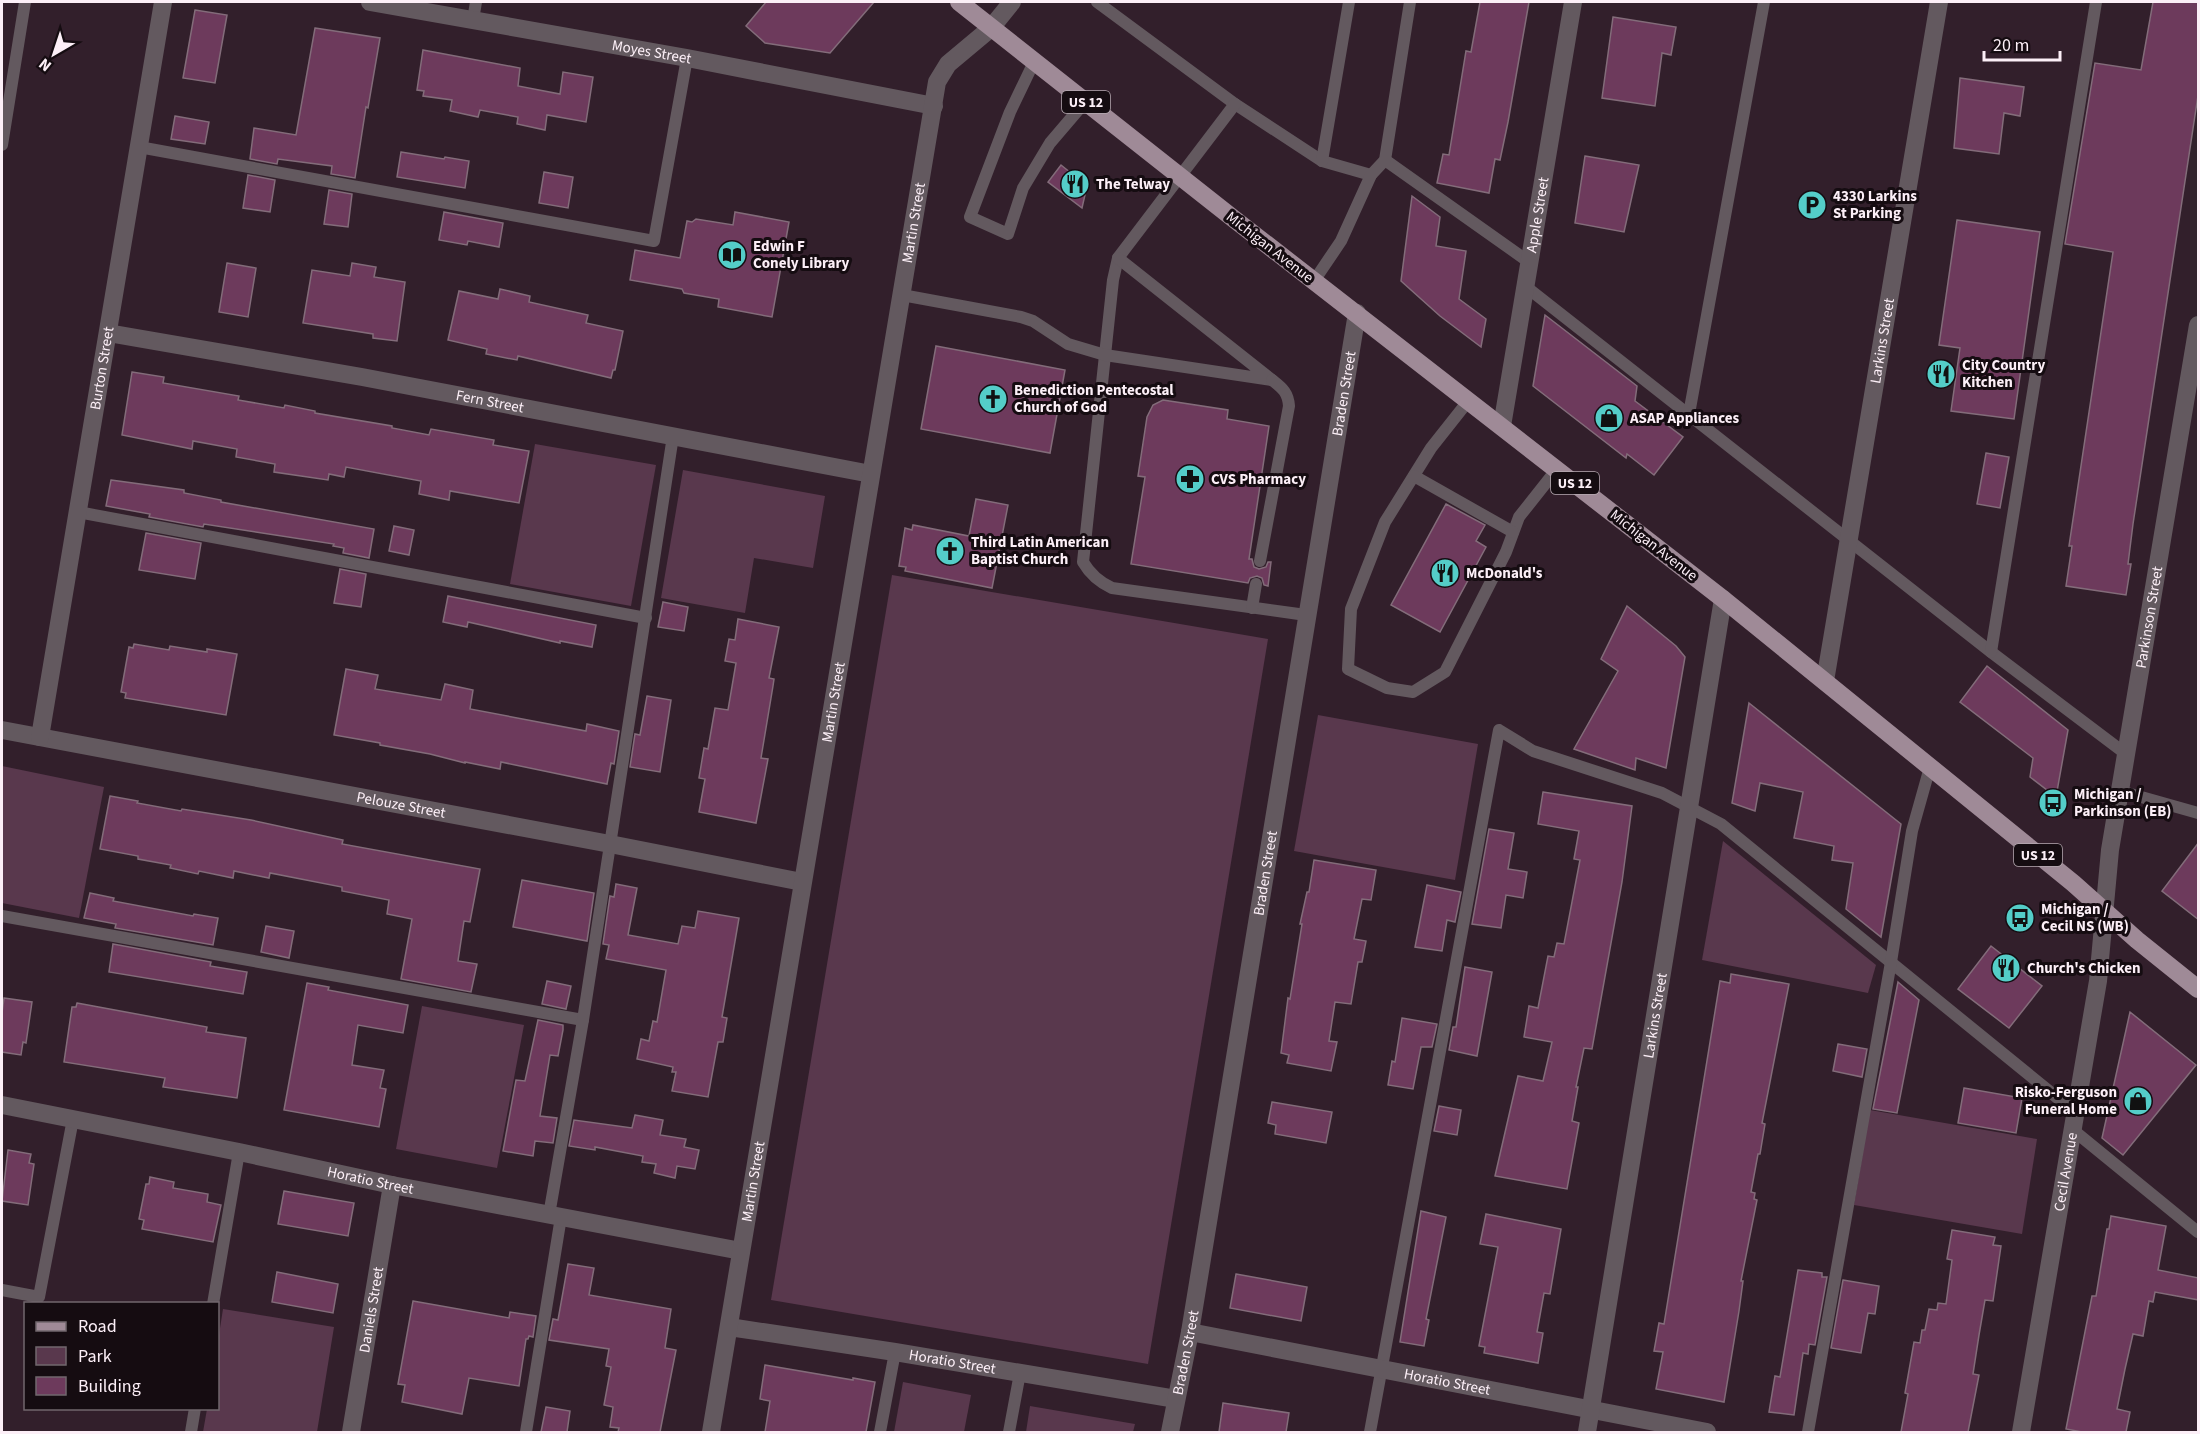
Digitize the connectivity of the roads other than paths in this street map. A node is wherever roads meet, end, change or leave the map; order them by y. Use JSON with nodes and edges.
{"nodes":[{"id":1,"x":25,"y":2,"type":"edge"},
{"id":2,"x":163,"y":2,"type":"edge"},
{"id":3,"x":370,"y":2,"type":"edge"},
{"id":4,"x":476,"y":2,"type":"edge"},
{"id":5,"x":959,"y":2,"type":"edge"},
{"id":6,"x":1012,"y":2,"type":"edge"},
{"id":7,"x":1096,"y":2,"type":"edge"},
{"id":8,"x":1349,"y":2,"type":"edge"},
{"id":9,"x":1410,"y":2,"type":"edge"},
{"id":10,"x":1573,"y":2,"type":"edge"},
{"id":11,"x":1764,"y":2,"type":"edge"},
{"id":12,"x":1939,"y":2,"type":"edge"},
{"id":13,"x":2096,"y":2,"type":"edge"},
{"id":14,"x":472,"y":20,"type":"junction"},
{"id":15,"x":991,"y":28,"type":"junction"},
{"id":16,"x":687,"y":58,"type":"junction"},
{"id":17,"x":1034,"y":62,"type":"junction"},
{"id":18,"x":1085,"y":102,"type":"junction"},
{"id":19,"x":1235,"y":104,"type":"junction"},
{"id":20,"x":934,"y":106,"type":"junction"},
{"id":21,"x":2,"y":145,"type":"edge"},
{"id":22,"x":139,"y":147,"type":"junction"},
{"id":23,"x":1385,"y":160,"type":"junction"},
{"id":24,"x":1322,"y":161,"type":"junction"},
{"id":25,"x":1371,"y":175,"type":"junction"},
{"id":26,"x":1180,"y":176,"type":"junction"},
{"id":27,"x":1118,"y":258,"type":"junction"},
{"id":28,"x":1529,"y":262,"type":"junction"},
{"id":29,"x":1314,"y":281,"type":"junction"},
{"id":30,"x":1525,"y":286,"type":"junction"},
{"id":31,"x":902,"y":295,"type":"junction"},
{"id":32,"x":1357,"y":313,"type":"junction"},
{"id":33,"x":2199,"y":325,"type":"edge"},
{"id":34,"x":108,"y":333,"type":"junction"},
{"id":35,"x":1105,"y":355,"type":"junction"},
{"id":36,"x":1272,"y":380,"type":"junction"},
{"id":37,"x":1469,"y":400,"type":"junction"},
{"id":38,"x":1689,"y":414,"type":"junction"},
{"id":39,"x":1502,"y":426,"type":"junction"},
{"id":40,"x":674,"y":436,"type":"junction"},
{"id":41,"x":1557,"y":469,"type":"junction"},
{"id":42,"x":871,"y":474,"type":"junction"},
{"id":43,"x":1414,"y":476,"type":"junction"},
{"id":44,"x":78,"y":512,"type":"junction"},
{"id":45,"x":1513,"y":532,"type":"junction"},
{"id":46,"x":1850,"y":540,"type":"junction"},
{"id":47,"x":1260,"y":561,"type":"dead end"},
{"id":48,"x":1256,"y":584,"type":"dead end"},
{"id":49,"x":1723,"y":599,"type":"junction"},
{"id":50,"x":1252,"y":608,"type":"junction"},
{"id":51,"x":1306,"y":615,"type":"junction"},
{"id":52,"x":646,"y":618,"type":"junction"},
{"id":53,"x":1991,"y":652,"type":"junction"},
{"id":54,"x":1825,"y":681,"type":"junction"},
{"id":55,"x":2,"y":730,"type":"edge"},
{"id":56,"x":40,"y":737,"type":"junction"},
{"id":57,"x":2126,"y":754,"type":"junction"},
{"id":58,"x":1930,"y":767,"type":"junction"},
{"id":59,"x":2120,"y":791,"type":"junction"},
{"id":60,"x":1689,"y":806,"type":"junction"},
{"id":61,"x":2199,"y":813,"type":"edge"},
{"id":62,"x":610,"y":844,"type":"junction"},
{"id":63,"x":802,"y":882,"type":"junction"},
{"id":64,"x":2104,"y":911,"type":"junction"},
{"id":65,"x":2,"y":916,"type":"edge"},
{"id":66,"x":1891,"y":963,"type":"junction"},
{"id":67,"x":2199,"y":989,"type":"edge"},
{"id":68,"x":583,"y":1020,"type":"junction"},
{"id":69,"x":2,"y":1105,"type":"edge"},
{"id":70,"x":73,"y":1119,"type":"junction"},
{"id":71,"x":2075,"y":1121,"type":"junction"},
{"id":72,"x":239,"y":1152,"type":"junction"},
{"id":73,"x":392,"y":1185,"type":"junction"},
{"id":74,"x":555,"y":1216,"type":"junction"},
{"id":75,"x":2199,"y":1232,"type":"edge"},
{"id":76,"x":741,"y":1251,"type":"junction"},
{"id":77,"x":2,"y":1290,"type":"edge"},
{"id":78,"x":213,"y":1302,"type":"edge"},
{"id":79,"x":729,"y":1327,"type":"junction"},
{"id":80,"x":1190,"y":1332,"type":"junction"},
{"id":81,"x":895,"y":1352,"type":"junction"},
{"id":82,"x":1381,"y":1370,"type":"junction"},
{"id":83,"x":1020,"y":1373,"type":"junction"},
{"id":84,"x":1176,"y":1399,"type":"junction"},
{"id":85,"x":195,"y":1410,"type":"edge"},
{"id":86,"x":1591,"y":1411,"type":"junction"},
{"id":87,"x":191,"y":1432,"type":"edge"},
{"id":88,"x":351,"y":1432,"type":"edge"},
{"id":89,"x":526,"y":1432,"type":"edge"},
{"id":90,"x":711,"y":1432,"type":"edge"},
{"id":91,"x":880,"y":1432,"type":"edge"},
{"id":92,"x":1009,"y":1432,"type":"edge"},
{"id":93,"x":1170,"y":1432,"type":"edge"},
{"id":94,"x":1370,"y":1432,"type":"edge"},
{"id":95,"x":1587,"y":1432,"type":"edge"},
{"id":96,"x":1707,"y":1432,"type":"edge"},
{"id":97,"x":1808,"y":1432,"type":"edge"},
{"id":98,"x":2021,"y":1432,"type":"edge"}],
"edges":[{"from":1,"to":21,"type":"lane"},
{"from":2,"to":22,"type":"street","name":"Burton Street"},
{"from":3,"to":14,"type":"street","name":"Moyes Street"},
{"from":4,"to":14,"type":"lane"},
{"from":5,"to":15,"type":"main road","name":"Michigan Avenue","number":"US 12"},
{"from":6,"to":15,"type":"street","name":"Martin Street"},
{"from":7,"to":19,"type":"lane"},
{"from":8,"to":24,"type":"lane"},
{"from":9,"to":23,"type":"lane"},
{"from":10,"to":28,"type":"street","name":"Apple Street"},
{"from":11,"to":38,"type":"lane"},
{"from":12,"to":46,"type":"street","name":"Larkins Street"},
{"from":13,"to":53,"type":"lane"},
{"from":14,"to":16,"type":"street","name":"Moyes Street"},
{"from":15,"to":17,"type":"main road","name":"Michigan Avenue","number":"US 12"},
{"from":15,"to":20,"type":"street","name":"Martin Street"},
{"from":16,"to":20,"type":"street","name":"Moyes Street"},
{"from":16,"to":22,"type":"lane"},
{"from":17,"to":18,"type":"main road","name":"Michigan Avenue","number":"US 12"},
{"from":17,"to":18,"type":"lane"},
{"from":18,"to":26,"type":"main road","name":"Michigan Avenue","number":"US 12"},
{"from":19,"to":24,"type":"lane"},
{"from":19,"to":26,"type":"lane"},
{"from":20,"to":31,"type":"street","name":"Martin Street"},
{"from":22,"to":34,"type":"street","name":"Burton Street"},
{"from":23,"to":25,"type":"lane"},
{"from":23,"to":28,"type":"lane"},
{"from":24,"to":25,"type":"lane"},
{"from":25,"to":29,"type":"lane"},
{"from":26,"to":27,"type":"lane"},
{"from":26,"to":29,"type":"main road","name":"Michigan Avenue","number":"US 12"},
{"from":27,"to":35,"type":"lane"},
{"from":27,"to":36,"type":"lane"},
{"from":28,"to":30,"type":"street","name":"Apple Street"},
{"from":29,"to":32,"type":"main road","name":"Michigan Avenue","number":"US 12"},
{"from":30,"to":38,"type":"lane"},
{"from":30,"to":39,"type":"street","name":"Apple Street"},
{"from":31,"to":35,"type":"lane"},
{"from":31,"to":42,"type":"street","name":"Martin Street"},
{"from":32,"to":37,"type":"main road","name":"Michigan Avenue","number":"US 12"},
{"from":32,"to":51,"type":"street","name":"Braden Street"},
{"from":33,"to":57,"type":"street","name":"Parkinson Street"},
{"from":34,"to":40,"type":"street","name":"Fern Street"},
{"from":34,"to":44,"type":"street","name":"Burton Street"},
{"from":35,"to":36,"type":"lane"},
{"from":35,"to":50,"type":"lane"},
{"from":36,"to":47,"type":"lane"},
{"from":37,"to":39,"type":"main road","name":"Michigan Avenue","number":"US 12"},
{"from":37,"to":43,"type":"lane"},
{"from":38,"to":46,"type":"lane"},
{"from":39,"to":41,"type":"main road","name":"Michigan Avenue","number":"US 12"},
{"from":40,"to":42,"type":"street","name":"Fern Street"},
{"from":40,"to":52,"type":"lane"},
{"from":41,"to":45,"type":"lane"},
{"from":41,"to":49,"type":"main road","name":"Michigan Avenue","number":"US 12"},
{"from":42,"to":63,"type":"street","name":"Martin Street"},
{"from":43,"to":45,"type":"lane"},
{"from":43,"to":45,"type":"lane"},
{"from":44,"to":52,"type":"lane"},
{"from":44,"to":56,"type":"street","name":"Burton Street"},
{"from":46,"to":53,"type":"lane"},
{"from":46,"to":54,"type":"street","name":"Larkins Street"},
{"from":48,"to":50,"type":"lane"},
{"from":49,"to":54,"type":"main road","name":"Michigan Avenue","number":"US 12"},
{"from":49,"to":60,"type":"street","name":"Larkins Street"},
{"from":50,"to":51,"type":"lane"},
{"from":51,"to":80,"type":"street","name":"Braden Street"},
{"from":52,"to":62,"type":"lane"},
{"from":53,"to":57,"type":"lane"},
{"from":54,"to":58,"type":"main road","name":"Michigan Avenue","number":"US 12"},
{"from":55,"to":56,"type":"street","name":"Pelouze Street"},
{"from":56,"to":62,"type":"street","name":"Pelouze Street"},
{"from":57,"to":59,"type":"street","name":"Parkinson Street"},
{"from":58,"to":64,"type":"main road","name":"Michigan Avenue","number":"US 12"},
{"from":58,"to":66,"type":"lane"},
{"from":59,"to":61,"type":"lane"},
{"from":59,"to":64,"type":"street","name":"Parkinson Street"},
{"from":60,"to":66,"type":"lane"},
{"from":60,"to":82,"type":"lane"},
{"from":60,"to":86,"type":"street","name":"Larkins Street"},
{"from":62,"to":63,"type":"street","name":"Pelouze Street"},
{"from":62,"to":68,"type":"lane"},
{"from":63,"to":76,"type":"street","name":"Martin Street"},
{"from":64,"to":67,"type":"main road","name":"Michigan Avenue","number":"US 12"},
{"from":64,"to":71,"type":"street","name":"Cecil Avenue"},
{"from":65,"to":68,"type":"lane"},
{"from":66,"to":71,"type":"lane"},
{"from":66,"to":97,"type":"lane"},
{"from":68,"to":74,"type":"lane"},
{"from":69,"to":70,"type":"street","name":"Horatio Street"},
{"from":70,"to":72,"type":"street","name":"Horatio Street"},
{"from":70,"to":77,"type":"lane"},
{"from":71,"to":75,"type":"lane"},
{"from":71,"to":98,"type":"street","name":"Cecil Avenue"},
{"from":72,"to":73,"type":"street","name":"Horatio Street"},
{"from":72,"to":78,"type":"lane"},
{"from":73,"to":74,"type":"street","name":"Horatio Street"},
{"from":73,"to":88,"type":"street","name":"Daniels Street"},
{"from":74,"to":76,"type":"street","name":"Horatio Street"},
{"from":74,"to":89,"type":"lane"},
{"from":76,"to":79,"type":"street","name":"Martin Street"},
{"from":79,"to":81,"type":"street","name":"Horatio Street"},
{"from":79,"to":90,"type":"street","name":"Martin Street"},
{"from":80,"to":82,"type":"street","name":"Horatio Street"},
{"from":80,"to":84,"type":"street","name":"Braden Street"},
{"from":81,"to":83,"type":"street","name":"Horatio Street"},
{"from":81,"to":91,"type":"lane"},
{"from":82,"to":86,"type":"street","name":"Horatio Street"},
{"from":82,"to":94,"type":"lane"},
{"from":83,"to":84,"type":"street","name":"Horatio Street"},
{"from":83,"to":92,"type":"lane"},
{"from":84,"to":93,"type":"street","name":"Braden Street"},
{"from":85,"to":87,"type":"lane"},
{"from":86,"to":95,"type":"street","name":"Larkins Street"},
{"from":86,"to":96,"type":"street","name":"Horatio Street"}]}
